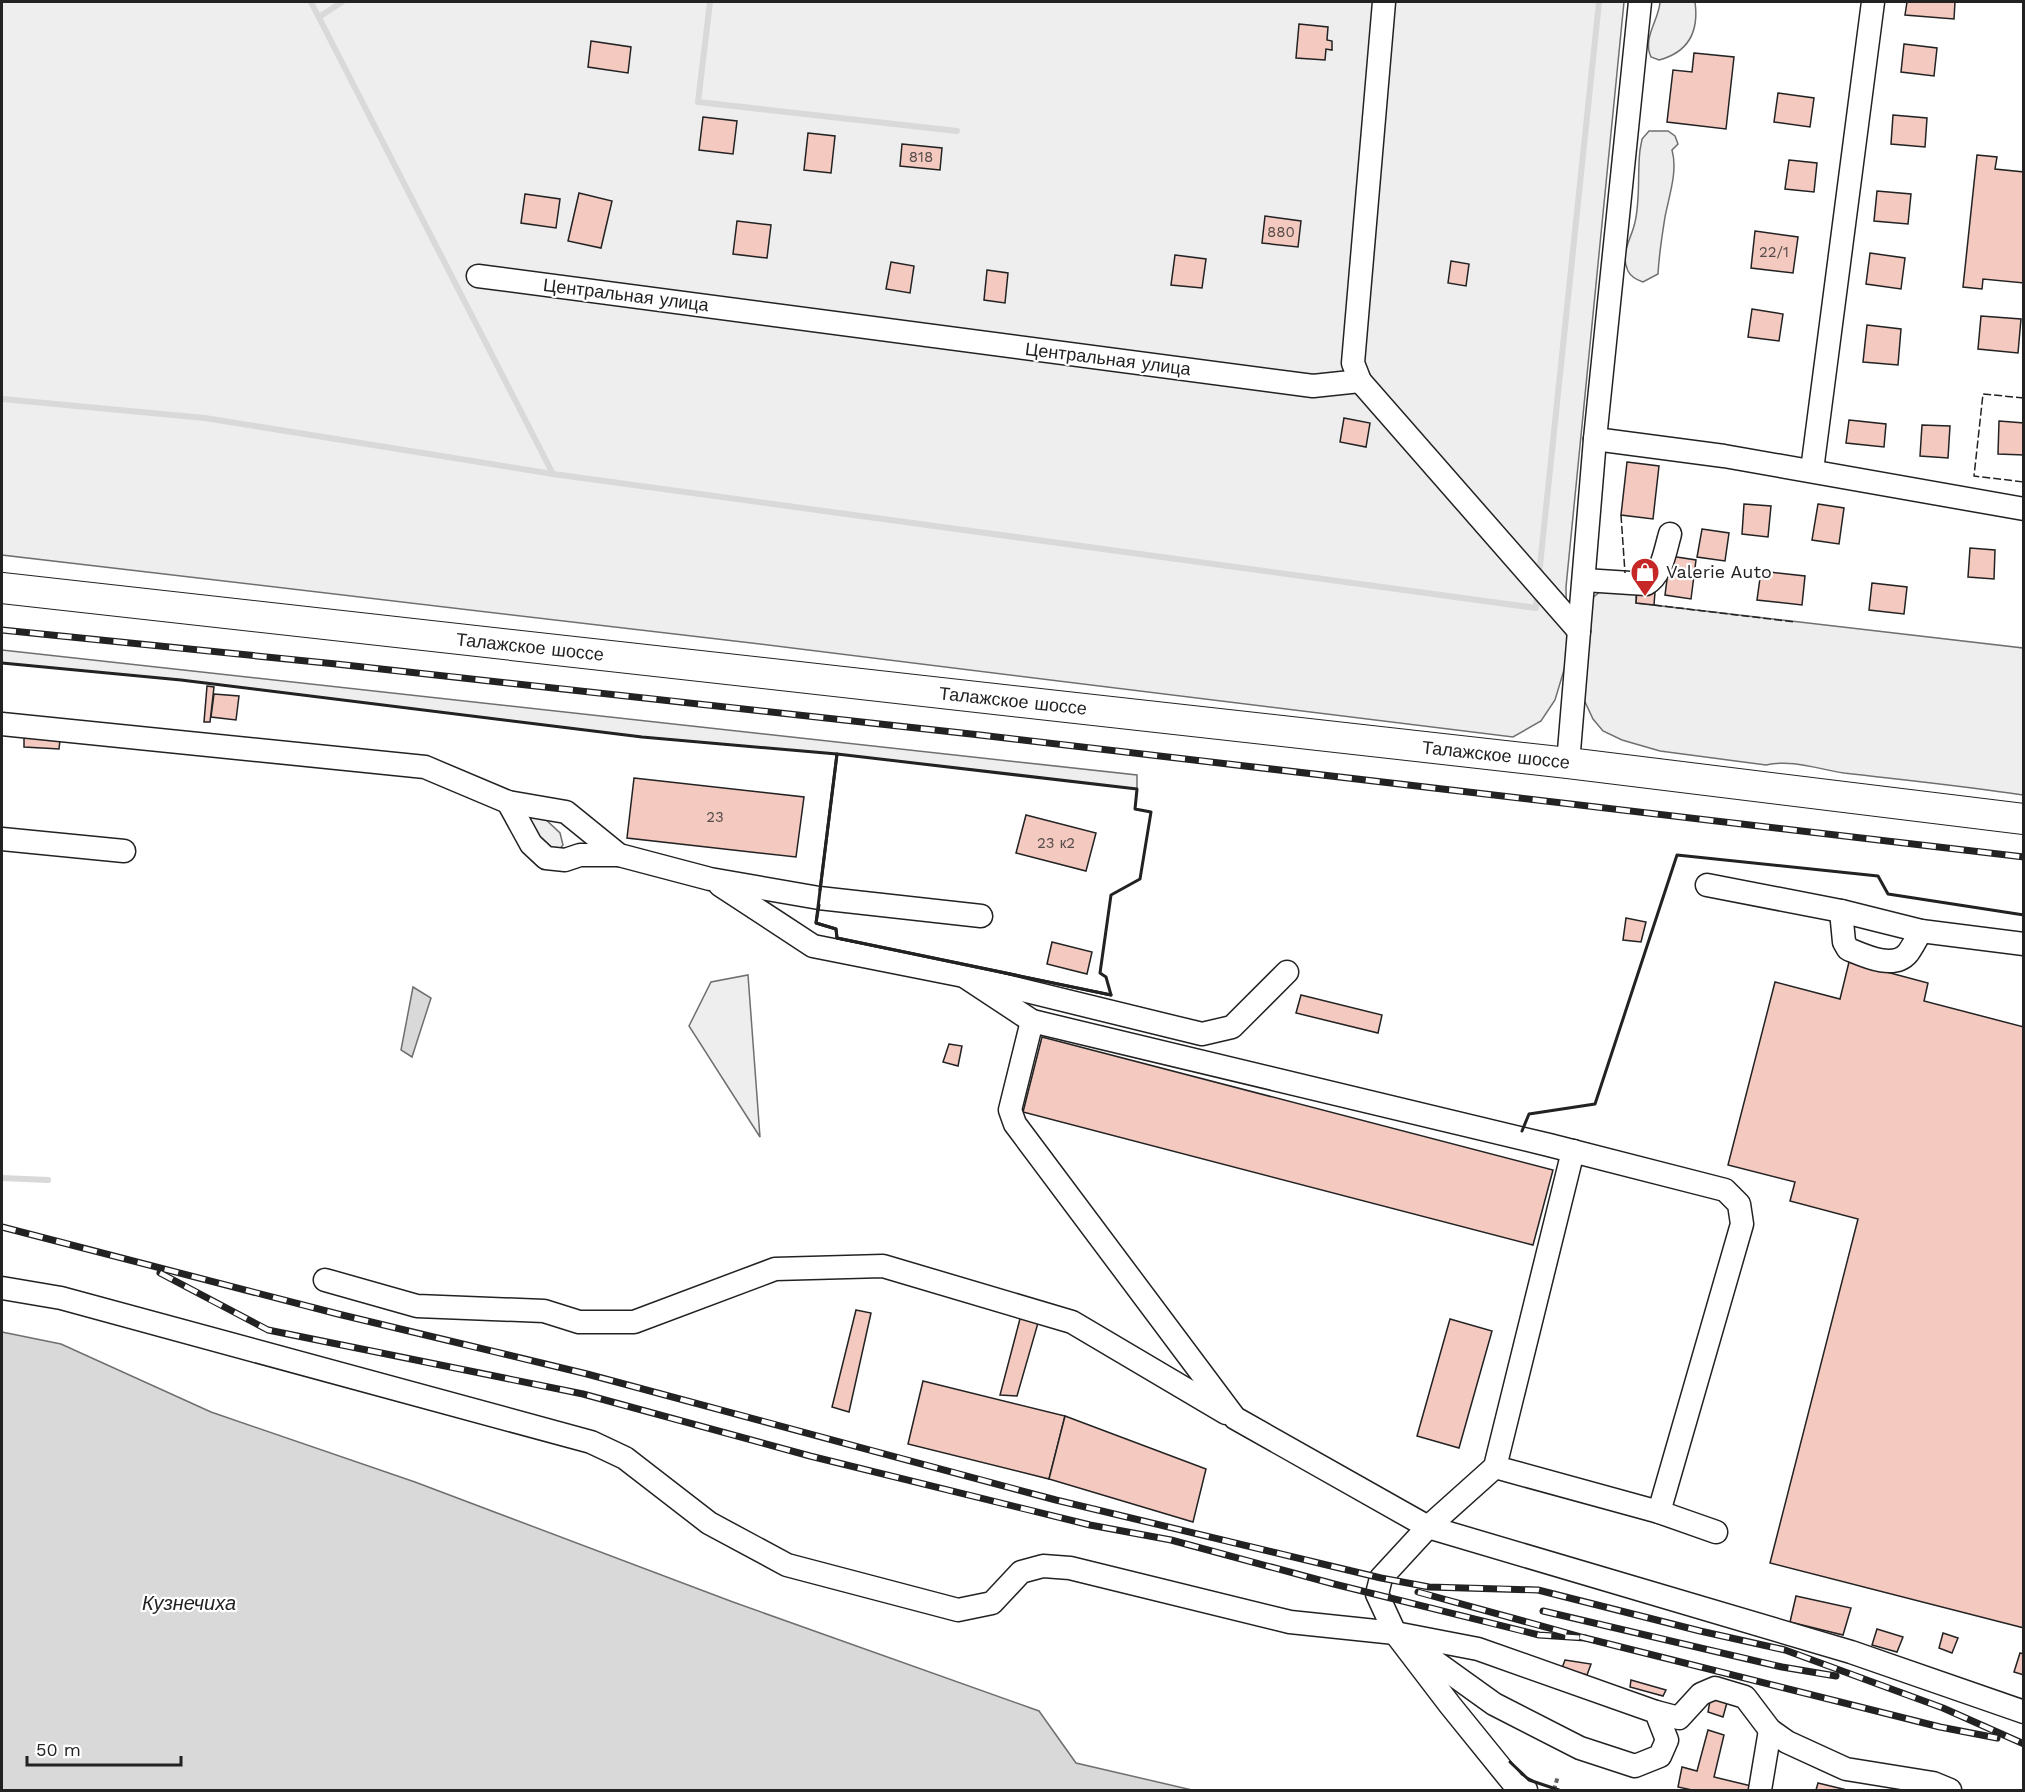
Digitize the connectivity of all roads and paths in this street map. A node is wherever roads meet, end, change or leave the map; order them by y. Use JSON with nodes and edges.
{"nodes":[{"id":1,"x":1384,"y":2,"type":"edge"},
{"id":2,"x":1640,"y":2,"type":"edge"},
{"id":3,"x":1874,"y":2,"type":"edge"},
{"id":4,"x":478,"y":276,"type":"dead end"},
{"id":5,"x":1360,"y":381,"type":"junction"},
{"id":6,"x":1594,"y":439,"type":"junction"},
{"id":7,"x":1812,"y":470,"type":"junction"},
{"id":8,"x":2024,"y":509,"type":"edge"},
{"id":9,"x":1670,"y":534,"type":"dead end"},
{"id":10,"x":1584,"y":580,"type":"junction"},
{"id":11,"x":2,"y":588,"type":"edge"},
{"id":12,"x":1579,"y":631,"type":"junction"},
{"id":13,"x":2,"y":724,"type":"edge"},
{"id":14,"x":1568,"y":763,"type":"junction"},
{"id":15,"x":507,"y":802,"type":"junction"},
{"id":16,"x":2024,"y":819,"type":"edge"},
{"id":17,"x":2,"y":839,"type":"edge"},
{"id":18,"x":124,"y":850,"type":"dead end"},
{"id":19,"x":619,"y":855,"type":"junction"},
{"id":20,"x":710,"y":879,"type":"junction"},
{"id":21,"x":1707,"y":885,"type":"dead end"},
{"id":22,"x":1840,"y":910,"type":"junction"},
{"id":23,"x":981,"y":916,"type":"dead end"},
{"id":24,"x":1921,"y":931,"type":"junction"},
{"id":25,"x":2024,"y":944,"type":"edge"},
{"id":26,"x":1287,"y":972,"type":"dead end"},
{"id":27,"x":963,"y":976,"type":"junction"},
{"id":28,"x":1032,"y":1021,"type":"junction"},
{"id":29,"x":1573,"y":1151,"type":"junction"},
{"id":30,"x":325,"y":1280,"type":"dead end"},
{"id":31,"x":2,"y":1288,"type":"edge"},
{"id":32,"x":1235,"y":1418,"type":"junction"},
{"id":33,"x":1495,"y":1467,"type":"junction"},
{"id":34,"x":1659,"y":1512,"type":"junction"},
{"id":35,"x":1428,"y":1527,"type":"junction"},
{"id":36,"x":1716,"y":1532,"type":"dead end"},
{"id":37,"x":1395,"y":1633,"type":"junction"},
{"id":38,"x":1656,"y":1712,"type":"junction"},
{"id":39,"x":2024,"y":1712,"type":"edge"},
{"id":40,"x":1770,"y":1730,"type":"junction"},
{"id":41,"x":1558,"y":1776,"type":"dead end"},
{"id":42,"x":1526,"y":1791,"type":"edge"},
{"id":43,"x":1554,"y":1791,"type":"edge"},
{"id":44,"x":1760,"y":1791,"type":"edge"},
{"id":45,"x":1950,"y":1791,"type":"edge"}],
"edges":[{"from":1,"to":5,"type":"lane"},
{"from":2,"to":6,"type":"lane"},
{"from":3,"to":7,"type":"lane"},
{"from":4,"to":5,"type":"lane","name":"Центральная улица"},
{"from":5,"to":12,"type":"lane"},
{"from":6,"to":7,"type":"lane"},
{"from":6,"to":10,"type":"lane"},
{"from":7,"to":8,"type":"lane"},
{"from":9,"to":10,"type":"lane"},
{"from":10,"to":12,"type":"lane"},
{"from":11,"to":14,"type":"main road","name":"Талажское шоссе"},
{"from":12,"to":14,"type":"lane"},
{"from":13,"to":15,"type":"lane"},
{"from":14,"to":16,"type":"main road","name":"Талажское шоссе"},
{"from":15,"to":19,"type":"lane"},
{"from":15,"to":19,"type":"lane"},
{"from":17,"to":18,"type":"lane"},
{"from":19,"to":20,"type":"lane"},
{"from":20,"to":23,"type":"lane"},
{"from":20,"to":27,"type":"lane"},
{"from":21,"to":22,"type":"lane"},
{"from":22,"to":24,"type":"lane"},
{"from":22,"to":24,"type":"lane"},
{"from":24,"to":25,"type":"lane"},
{"from":26,"to":27,"type":"lane"},
{"from":27,"to":28,"type":"lane"},
{"from":28,"to":29,"type":"lane"},
{"from":28,"to":32,"type":"lane"},
{"from":29,"to":33,"type":"lane"},
{"from":29,"to":34,"type":"lane"},
{"from":30,"to":32,"type":"lane"},
{"from":31,"to":37,"type":"lane"},
{"from":32,"to":35,"type":"lane"},
{"from":33,"to":34,"type":"lane"},
{"from":33,"to":35,"type":"lane"},
{"from":34,"to":36,"type":"lane"},
{"from":35,"to":37,"type":"lane"},
{"from":35,"to":39,"type":"lane"},
{"from":37,"to":38,"type":"lane"},
{"from":37,"to":38,"type":"lane"},
{"from":37,"to":42,"type":"lane"},
{"from":38,"to":40,"type":"lane"},
{"from":40,"to":44,"type":"lane"},
{"from":40,"to":45,"type":"lane"},
{"from":41,"to":43,"type":"path"}]}
